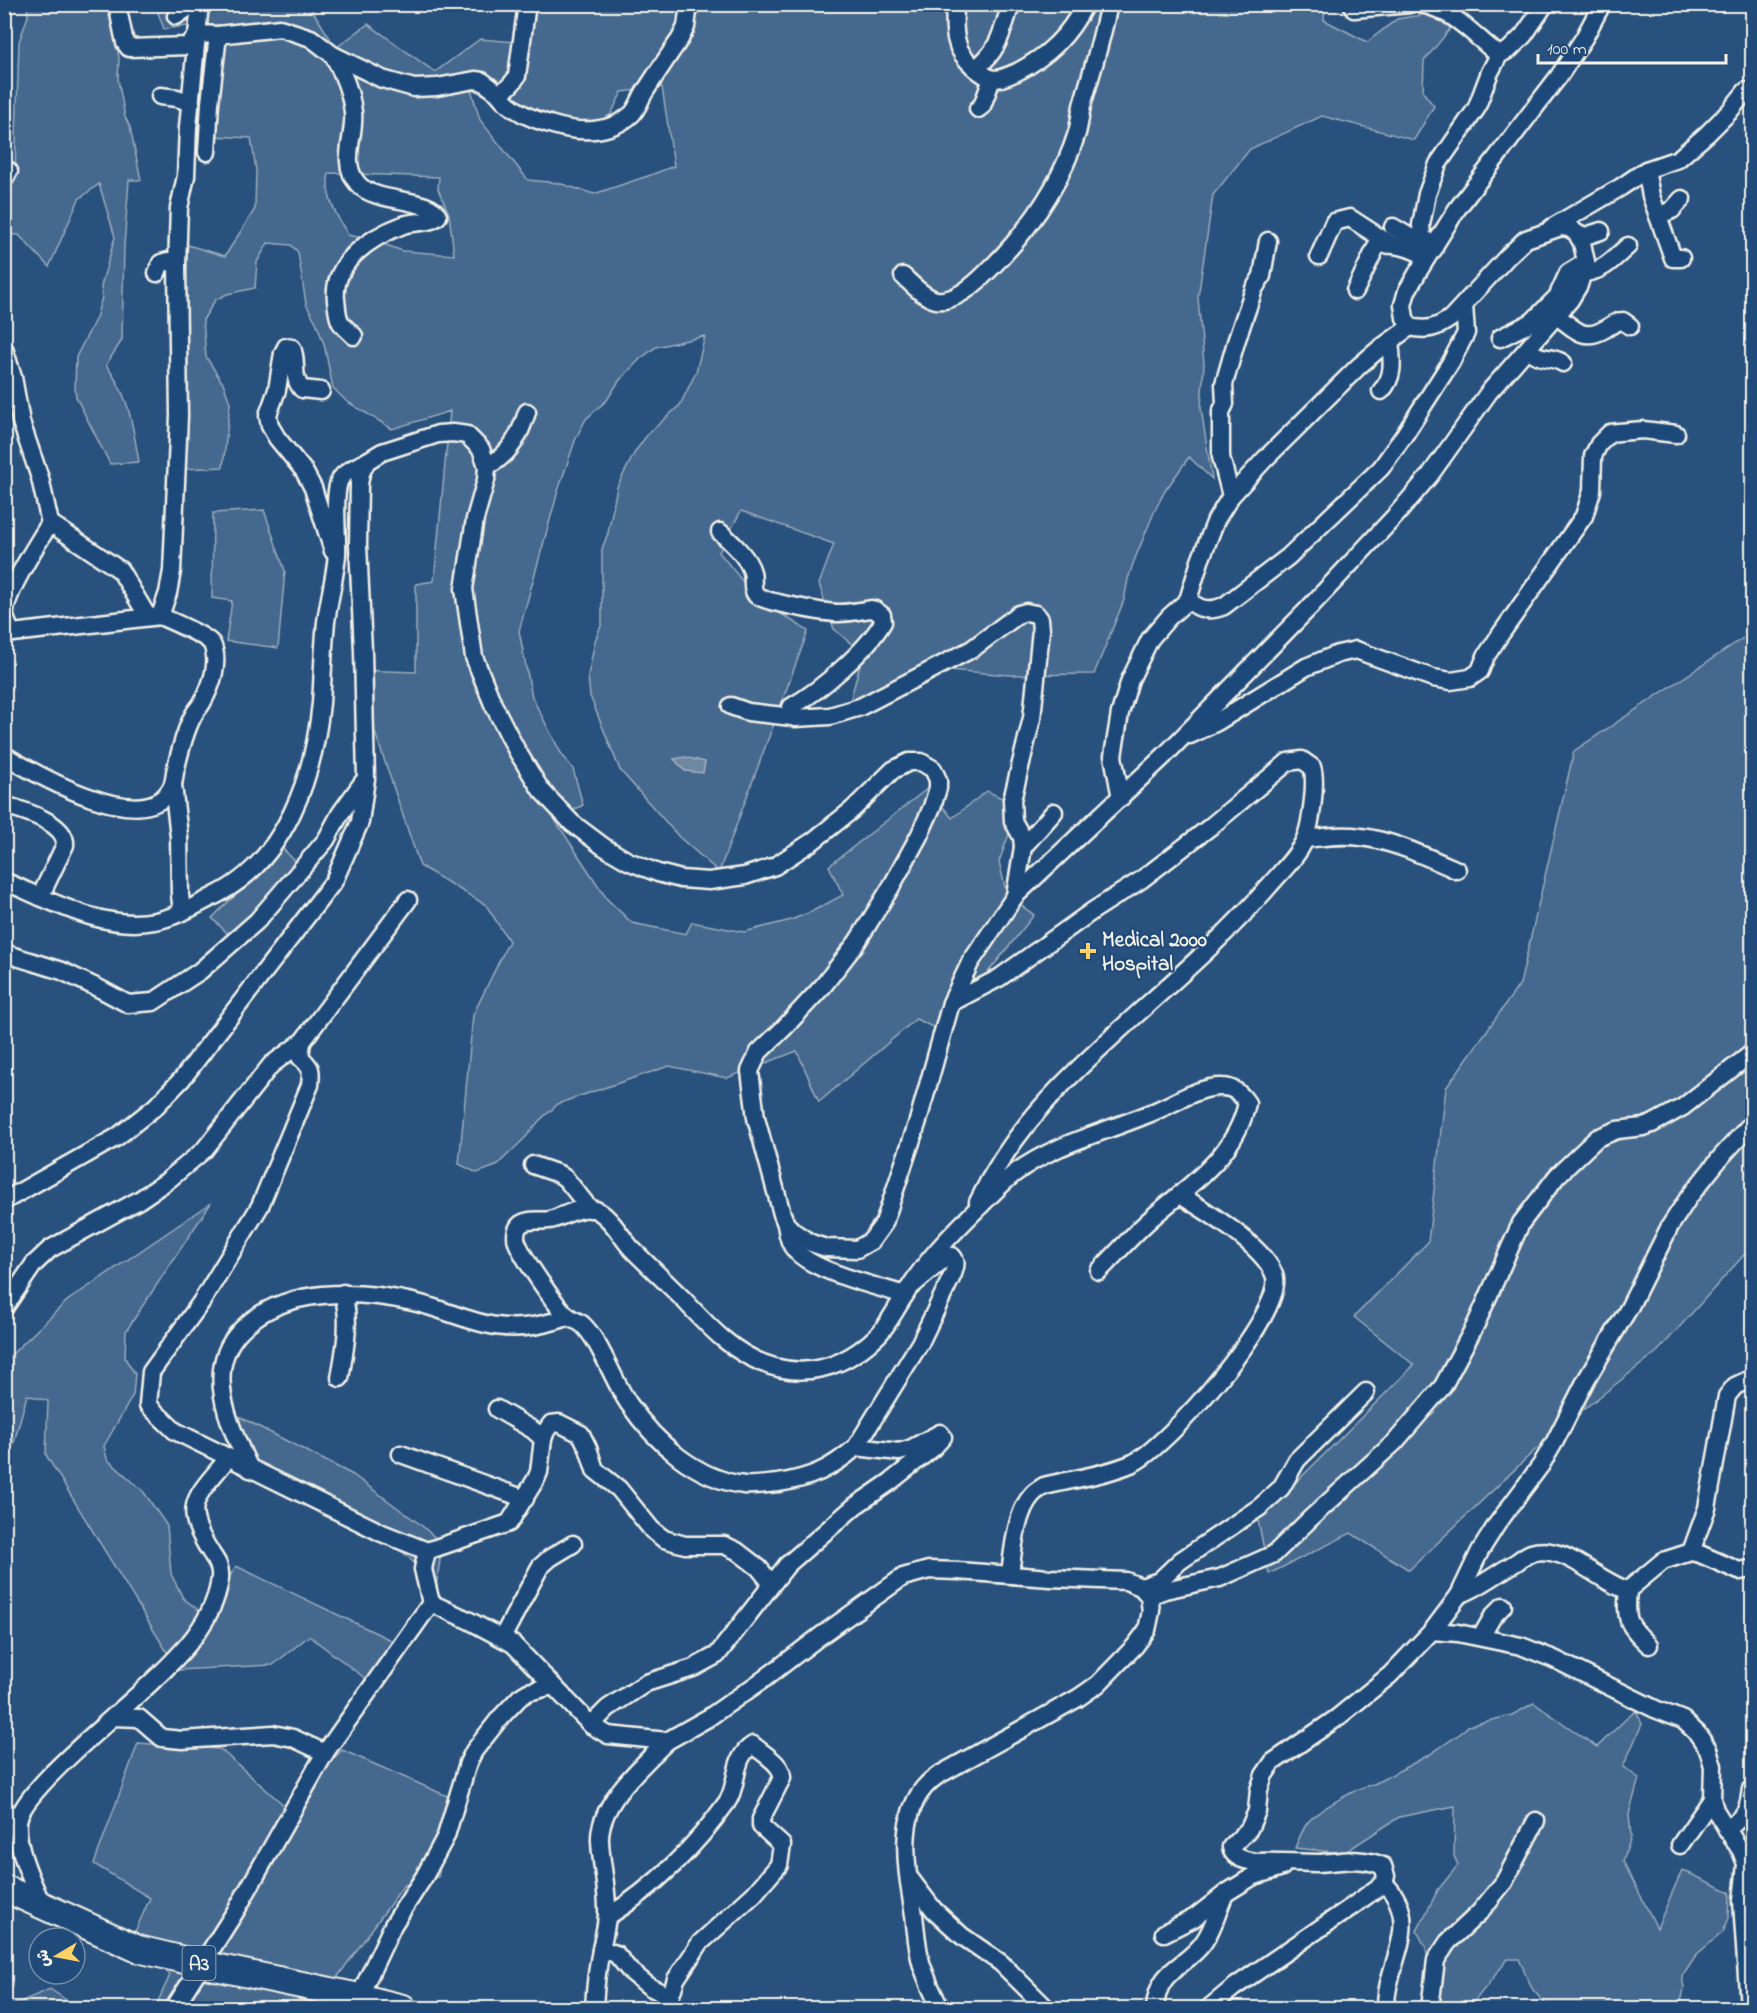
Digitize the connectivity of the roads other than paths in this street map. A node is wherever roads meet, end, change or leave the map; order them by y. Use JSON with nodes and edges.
{"nodes":[{"id":1,"x":117,"y":4,"type":"edge"},
{"id":2,"x":193,"y":4,"type":"edge"},
{"id":3,"x":200,"y":4,"type":"edge"},
{"id":4,"x":527,"y":4,"type":"edge"},
{"id":5,"x":689,"y":4,"type":"edge"},
{"id":6,"x":955,"y":4,"type":"edge"},
{"id":7,"x":1011,"y":4,"type":"edge"},
{"id":8,"x":1085,"y":4,"type":"edge"},
{"id":9,"x":1109,"y":4,"type":"edge"},
{"id":10,"x":1352,"y":4,"type":"edge"},
{"id":11,"x":1410,"y":4,"type":"edge"},
{"id":12,"x":1422,"y":4,"type":"edge"},
{"id":13,"x":1545,"y":4,"type":"edge"},
{"id":14,"x":1602,"y":4,"type":"edge"},
{"id":15,"x":176,"y":15,"type":"dead end"},
{"id":16,"x":198,"y":34,"type":"junction"},
{"id":17,"x":218,"y":35,"type":"junction"},
{"id":18,"x":333,"y":55,"type":"junction"},
{"id":19,"x":1498,"y":55,"type":"junction"},
{"id":20,"x":976,"y":68,"type":"junction"},
{"id":21,"x":992,"y":79,"type":"junction"},
{"id":22,"x":1746,"y":91,"type":"dead end"},
{"id":23,"x":498,"y":93,"type":"junction"},
{"id":24,"x":160,"y":96,"type":"dead end"},
{"id":25,"x":191,"y":103,"type":"junction"},
{"id":26,"x":978,"y":109,"type":"dead end"},
{"id":27,"x":207,"y":152,"type":"dead end"},
{"id":28,"x":1646,"y":170,"type":"junction"},
{"id":29,"x":1682,"y":199,"type":"dead end"},
{"id":30,"x":1658,"y":216,"type":"junction"},
{"id":31,"x":1393,"y":226,"type":"dead end"},
{"id":32,"x":1601,"y":231,"type":"dead end"},
{"id":33,"x":1542,"y":233,"type":"junction"},
{"id":34,"x":1580,"y":238,"type":"junction"},
{"id":35,"x":1268,"y":241,"type":"dead end"},
{"id":36,"x":1390,"y":244,"type":"junction"},
{"id":37,"x":1628,"y":246,"type":"dead end"},
{"id":38,"x":1429,"y":249,"type":"junction"},
{"id":39,"x":1320,"y":256,"type":"dead end"},
{"id":40,"x":1681,"y":258,"type":"dead end"},
{"id":41,"x":177,"y":266,"type":"junction"},
{"id":42,"x":1585,"y":267,"type":"junction"},
{"id":43,"x":157,"y":273,"type":"dead end"},
{"id":44,"x":903,"y":276,"type":"dead end"},
{"id":45,"x":1355,"y":291,"type":"dead end"},
{"id":46,"x":1464,"y":305,"type":"junction"},
{"id":47,"x":1557,"y":316,"type":"junction"},
{"id":48,"x":1629,"y":326,"type":"dead end"},
{"id":49,"x":1410,"y":327,"type":"junction"},
{"id":50,"x":354,"y":336,"type":"dead end"},
{"id":51,"x":1500,"y":338,"type":"dead end"},
{"id":52,"x":1390,"y":341,"type":"junction"},
{"id":53,"x":4,"y":348,"type":"edge"},
{"id":54,"x":1528,"y":349,"type":"junction"},
{"id":55,"x":1563,"y":363,"type":"dead end"},
{"id":56,"x":321,"y":391,"type":"dead end"},
{"id":57,"x":1382,"y":391,"type":"dead end"},
{"id":58,"x":527,"y":412,"type":"dead end"},
{"id":59,"x":1676,"y":434,"type":"dead end"},
{"id":60,"x":367,"y":461,"type":"junction"},
{"id":61,"x":487,"y":466,"type":"junction"},
{"id":62,"x":1231,"y":496,"type":"junction"},
{"id":63,"x":50,"y":524,"type":"junction"},
{"id":64,"x":720,"y":532,"type":"dead end"},
{"id":65,"x":337,"y":554,"type":"junction"},
{"id":66,"x":1188,"y":600,"type":"junction"},
{"id":67,"x":154,"y":616,"type":"junction"},
{"id":68,"x":8,"y":634,"type":"edge"},
{"id":69,"x":731,"y":706,"type":"dead end"},
{"id":70,"x":792,"y":717,"type":"junction"},
{"id":71,"x":1178,"y":741,"type":"junction"},
{"id":72,"x":4,"y":755,"type":"edge"},
{"id":73,"x":366,"y":779,"type":"junction"},
{"id":74,"x":173,"y":785,"type":"junction"},
{"id":75,"x":1121,"y":798,"type":"junction"},
{"id":76,"x":4,"y":805,"type":"edge"},
{"id":77,"x":1054,"y":812,"type":"dead end"},
{"id":78,"x":1305,"y":839,"type":"junction"},
{"id":79,"x":1023,"y":847,"type":"junction"},
{"id":80,"x":1457,"y":870,"type":"dead end"},
{"id":81,"x":6,"y":884,"type":"edge"},
{"id":82,"x":1016,"y":896,"type":"junction"},
{"id":83,"x":40,"y":897,"type":"junction"},
{"id":84,"x":408,"y":900,"type":"dead end"},
{"id":85,"x":182,"y":911,"type":"junction"},
{"id":86,"x":4,"y":953,"type":"edge"},
{"id":87,"x":951,"y":1003,"type":"junction"},
{"id":88,"x":302,"y":1042,"type":"junction"},
{"id":89,"x":1752,"y":1053,"type":"edge"},
{"id":90,"x":1752,"y":1123,"type":"edge"},
{"id":91,"x":533,"y":1165,"type":"dead end"},
{"id":92,"x":1180,"y":1194,"type":"junction"},
{"id":93,"x":4,"y":1201,"type":"edge"},
{"id":94,"x":590,"y":1209,"type":"junction"},
{"id":95,"x":972,"y":1214,"type":"junction"},
{"id":96,"x":786,"y":1224,"type":"junction"},
{"id":97,"x":1100,"y":1271,"type":"dead end"},
{"id":98,"x":907,"y":1292,"type":"junction"},
{"id":99,"x":342,"y":1293,"type":"junction"},
{"id":100,"x":4,"y":1308,"type":"edge"},
{"id":101,"x":568,"y":1317,"type":"junction"},
{"id":102,"x":340,"y":1378,"type":"dead end"},
{"id":103,"x":1752,"y":1378,"type":"edge"},
{"id":104,"x":1366,"y":1392,"type":"dead end"},
{"id":105,"x":497,"y":1409,"type":"dead end"},
{"id":106,"x":543,"y":1439,"type":"junction"},
{"id":107,"x":856,"y":1447,"type":"junction"},
{"id":108,"x":401,"y":1454,"type":"dead end"},
{"id":109,"x":228,"y":1458,"type":"junction"},
{"id":110,"x":250,"y":1469,"type":"junction"},
{"id":111,"x":525,"y":1499,"type":"junction"},
{"id":112,"x":573,"y":1544,"type":"dead end"},
{"id":113,"x":427,"y":1551,"type":"junction"},
{"id":114,"x":1691,"y":1552,"type":"junction"},
{"id":115,"x":1752,"y":1569,"type":"edge"},
{"id":116,"x":1010,"y":1574,"type":"junction"},
{"id":117,"x":771,"y":1583,"type":"junction"},
{"id":118,"x":1628,"y":1590,"type":"junction"},
{"id":119,"x":1145,"y":1591,"type":"junction"},
{"id":120,"x":1459,"y":1595,"type":"junction"},
{"id":121,"x":431,"y":1603,"type":"junction"},
{"id":122,"x":1503,"y":1606,"type":"dead end"},
{"id":123,"x":1432,"y":1631,"type":"junction"},
{"id":124,"x":1481,"y":1637,"type":"junction"},
{"id":125,"x":502,"y":1638,"type":"junction"},
{"id":126,"x":1649,"y":1645,"type":"dead end"},
{"id":127,"x":553,"y":1686,"type":"junction"},
{"id":128,"x":113,"y":1717,"type":"junction"},
{"id":129,"x":591,"y":1725,"type":"junction"},
{"id":130,"x":667,"y":1741,"type":"junction"},
{"id":131,"x":324,"y":1753,"type":"junction"},
{"id":132,"x":1751,"y":1789,"type":"dead end"},
{"id":133,"x":1712,"y":1799,"type":"junction"},
{"id":134,"x":11,"y":1814,"type":"edge"},
{"id":135,"x":1536,"y":1821,"type":"dead end"},
{"id":136,"x":1727,"y":1830,"type":"junction"},
{"id":137,"x":1680,"y":1845,"type":"dead end"},
{"id":138,"x":1298,"y":1862,"type":"junction"},
{"id":139,"x":908,"y":1876,"type":"junction"},
{"id":140,"x":1384,"y":1883,"type":"junction"},
{"id":141,"x":1226,"y":1893,"type":"junction"},
{"id":142,"x":7,"y":1894,"type":"edge"},
{"id":143,"x":42,"y":1905,"type":"junction"},
{"id":144,"x":608,"y":1917,"type":"junction"},
{"id":145,"x":1164,"y":1933,"type":"dead end"},
{"id":146,"x":601,"y":1949,"type":"junction"},
{"id":147,"x":201,"y":1964,"type":"junction"},
{"id":148,"x":1750,"y":1979,"type":"edge"},
{"id":149,"x":359,"y":1997,"type":"junction"},
{"id":150,"x":669,"y":2003,"type":"edge"},
{"id":151,"x":174,"y":2008,"type":"edge"},
{"id":152,"x":403,"y":2008,"type":"edge"},
{"id":153,"x":594,"y":2008,"type":"edge"},
{"id":154,"x":940,"y":2008,"type":"edge"},
{"id":155,"x":1046,"y":2008,"type":"edge"},
{"id":156,"x":1155,"y":2008,"type":"edge"},
{"id":157,"x":1209,"y":2008,"type":"edge"},
{"id":158,"x":1386,"y":2008,"type":"edge"},
{"id":159,"x":1430,"y":2008,"type":"edge"},
{"id":160,"x":1749,"y":2008,"type":"edge"}],
"edges":[{"from":1,"to":16,"type":"street"},
{"from":2,"to":15,"type":"street"},
{"from":3,"to":16,"type":"street"},
{"from":4,"to":23,"type":"street"},
{"from":5,"to":23,"type":"street"},
{"from":6,"to":20,"type":"street"},
{"from":7,"to":20,"type":"street"},
{"from":8,"to":21,"type":"street"},
{"from":9,"to":44,"type":"street"},
{"from":10,"to":11,"type":"street"},
{"from":12,"to":19,"type":"street"},
{"from":13,"to":19,"type":"street"},
{"from":14,"to":38,"type":"street"},
{"from":16,"to":17,"type":"street"},
{"from":16,"to":25,"type":"street"},
{"from":17,"to":18,"type":"street"},
{"from":17,"to":27,"type":"street"},
{"from":18,"to":23,"type":"street"},
{"from":18,"to":50,"type":"street"},
{"from":19,"to":38,"type":"street"},
{"from":20,"to":21,"type":"street"},
{"from":21,"to":26,"type":"street"},
{"from":22,"to":28,"type":"street"},
{"from":24,"to":25,"type":"street"},
{"from":25,"to":41,"type":"street"},
{"from":28,"to":30,"type":"street"},
{"from":28,"to":33,"type":"street"},
{"from":29,"to":30,"type":"street"},
{"from":30,"to":40,"type":"street"},
{"from":31,"to":38,"type":"street"},
{"from":32,"to":34,"type":"street"},
{"from":33,"to":34,"type":"street"},
{"from":33,"to":46,"type":"street"},
{"from":34,"to":42,"type":"street"},
{"from":35,"to":62,"type":"street"},
{"from":36,"to":38,"type":"street"},
{"from":36,"to":39,"type":"street"},
{"from":36,"to":45,"type":"street"},
{"from":37,"to":42,"type":"street"},
{"from":38,"to":49,"type":"street"},
{"from":41,"to":43,"type":"street"},
{"from":41,"to":67,"type":"street"},
{"from":42,"to":47,"type":"street"},
{"from":42,"to":51,"type":"street"},
{"from":46,"to":49,"type":"street"},
{"from":46,"to":66,"type":"street"},
{"from":47,"to":48,"type":"street"},
{"from":47,"to":54,"type":"street"},
{"from":49,"to":52,"type":"street"},
{"from":52,"to":57,"type":"street"},
{"from":52,"to":62,"type":"street"},
{"from":53,"to":63,"type":"street"},
{"from":54,"to":55,"type":"street"},
{"from":54,"to":71,"type":"street"},
{"from":56,"to":65,"type":"street"},
{"from":58,"to":61,"type":"street"},
{"from":59,"to":71,"type":"street"},
{"from":60,"to":61,"type":"street"},
{"from":60,"to":65,"type":"street"},
{"from":60,"to":73,"type":"street"},
{"from":61,"to":96,"type":"street"},
{"from":62,"to":66,"type":"street"},
{"from":63,"to":67,"type":"street"},
{"from":63,"to":68,"type":"street"},
{"from":64,"to":70,"type":"street"},
{"from":65,"to":85,"type":"street"},
{"from":66,"to":75,"type":"street"},
{"from":67,"to":68,"type":"street"},
{"from":67,"to":74,"type":"street"},
{"from":69,"to":70,"type":"street"},
{"from":70,"to":79,"type":"street"},
{"from":71,"to":75,"type":"street"},
{"from":72,"to":74,"type":"street"},
{"from":73,"to":86,"type":"street"},
{"from":73,"to":93,"type":"street"},
{"from":74,"to":85,"type":"street"},
{"from":75,"to":82,"type":"street"},
{"from":76,"to":83,"type":"street"},
{"from":77,"to":79,"type":"street"},
{"from":78,"to":80,"type":"street"},
{"from":78,"to":87,"type":"street"},
{"from":78,"to":95,"type":"street"},
{"from":79,"to":82,"type":"street"},
{"from":81,"to":83,"type":"street"},
{"from":82,"to":87,"type":"street"},
{"from":83,"to":85,"type":"street"},
{"from":84,"to":88,"type":"street"},
{"from":87,"to":96,"type":"street"},
{"from":88,"to":100,"type":"street"},
{"from":88,"to":109,"type":"street"},
{"from":89,"to":119,"type":"street"},
{"from":90,"to":120,"type":"street"},
{"from":91,"to":94,"type":"street"},
{"from":92,"to":95,"type":"street"},
{"from":92,"to":97,"type":"street"},
{"from":92,"to":116,"type":"street"},
{"from":94,"to":98,"type":"street"},
{"from":94,"to":101,"type":"street"},
{"from":95,"to":98,"type":"street"},
{"from":96,"to":98,"type":"street"},
{"from":98,"to":107,"type":"street"},
{"from":99,"to":101,"type":"street"},
{"from":99,"to":102,"type":"street"},
{"from":99,"to":110,"type":"street"},
{"from":101,"to":107,"type":"street"},
{"from":103,"to":114,"type":"street"},
{"from":104,"to":119,"type":"street"},
{"from":105,"to":106,"type":"street"},
{"from":106,"to":111,"type":"street"},
{"from":106,"to":117,"type":"street"},
{"from":107,"to":117,"type":"street"},
{"from":108,"to":111,"type":"street"},
{"from":109,"to":110,"type":"street"},
{"from":109,"to":128,"type":"street"},
{"from":110,"to":113,"type":"street"},
{"from":111,"to":113,"type":"street"},
{"from":112,"to":125,"type":"street"},
{"from":113,"to":121,"type":"street"},
{"from":114,"to":115,"type":"street"},
{"from":114,"to":118,"type":"street"},
{"from":116,"to":119,"type":"street"},
{"from":116,"to":130,"type":"street"},
{"from":117,"to":129,"type":"street"},
{"from":118,"to":120,"type":"street"},
{"from":118,"to":126,"type":"street"},
{"from":119,"to":139,"type":"street"},
{"from":120,"to":123,"type":"street"},
{"from":121,"to":125,"type":"street"},
{"from":121,"to":131,"type":"street"},
{"from":122,"to":124,"type":"street"},
{"from":123,"to":124,"type":"street"},
{"from":123,"to":138,"type":"street"},
{"from":124,"to":133,"type":"street"},
{"from":125,"to":127,"type":"street"},
{"from":127,"to":129,"type":"street"},
{"from":127,"to":149,"type":"street"},
{"from":128,"to":131,"type":"street"},
{"from":128,"to":134,"type":"street"},
{"from":129,"to":130,"type":"street"},
{"from":130,"to":144,"type":"street"},
{"from":131,"to":147,"type":"street"},
{"from":132,"to":136,"type":"street"},
{"from":133,"to":136,"type":"street"},
{"from":133,"to":137,"type":"street"},
{"from":134,"to":143,"type":"street"},
{"from":135,"to":159,"type":"street"},
{"from":136,"to":148,"type":"street"},
{"from":138,"to":140,"type":"street"},
{"from":138,"to":141,"type":"street"},
{"from":139,"to":154,"type":"street"},
{"from":139,"to":155,"type":"street"},
{"from":140,"to":157,"type":"street"},
{"from":140,"to":158,"type":"street"},
{"from":141,"to":145,"type":"street"},
{"from":141,"to":156,"type":"street"},
{"from":142,"to":143,"type":"highway","number":"A3"},
{"from":143,"to":147,"type":"highway","number":"A3"},
{"from":144,"to":146,"type":"street"},
{"from":144,"to":150,"type":"street"},
{"from":146,"to":150,"type":"street"},
{"from":146,"to":153,"type":"street"},
{"from":147,"to":149,"type":"highway","number":"A3"},
{"from":147,"to":151,"type":"street"},
{"from":148,"to":160,"type":"street"},
{"from":149,"to":152,"type":"highway","number":"A3"}]}
